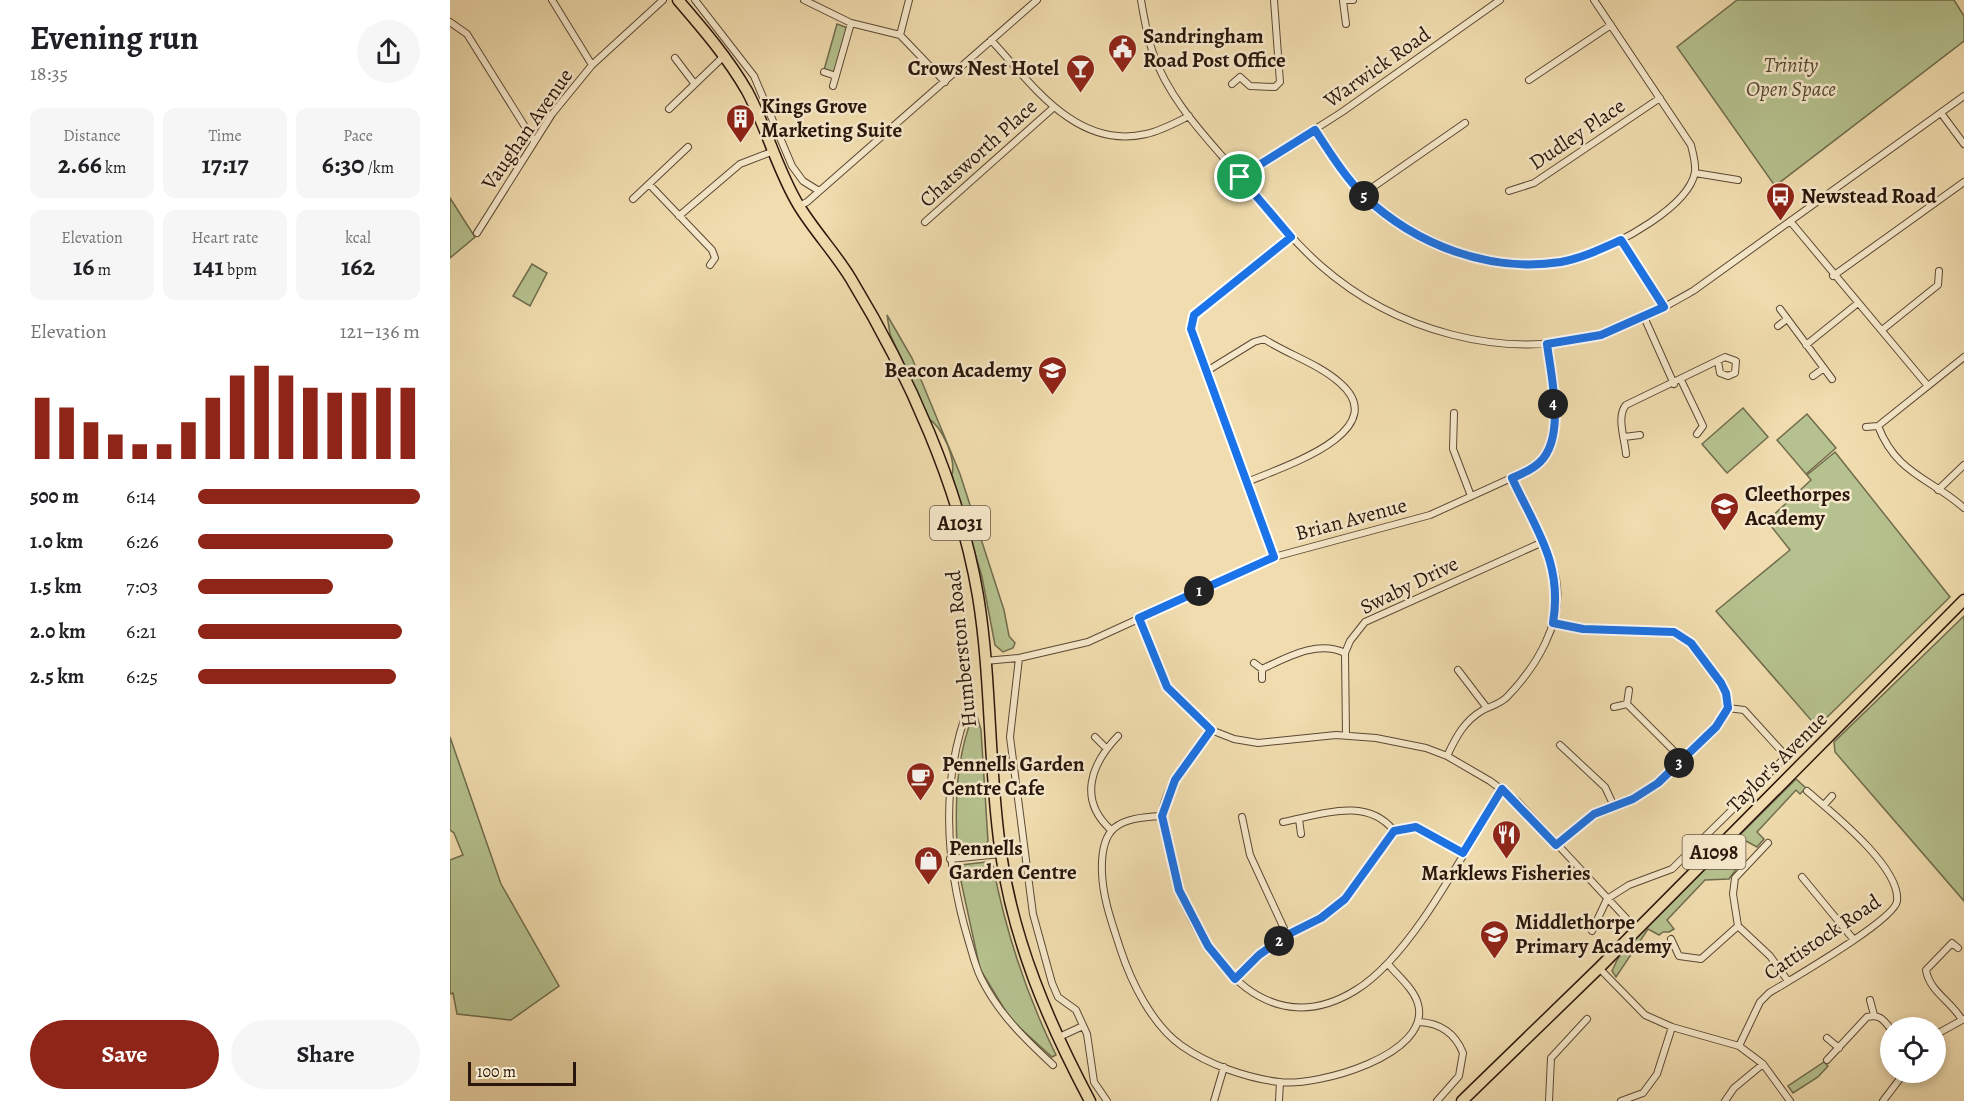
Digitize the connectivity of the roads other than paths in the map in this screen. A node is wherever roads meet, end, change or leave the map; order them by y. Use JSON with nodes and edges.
{"nodes":[{"id":1,"x":552,"y":0,"type":"edge"},
{"id":2,"x":663,"y":0,"type":"edge"},
{"id":3,"x":678,"y":0,"type":"edge"},
{"id":4,"x":695,"y":0,"type":"edge"},
{"id":5,"x":804,"y":0,"type":"edge"},
{"id":6,"x":909,"y":0,"type":"edge"},
{"id":7,"x":1037,"y":0,"type":"edge"},
{"id":8,"x":1141,"y":0,"type":"edge"},
{"id":9,"x":1274,"y":0,"type":"edge"},
{"id":10,"x":1353,"y":0,"type":"edge"},
{"id":11,"x":1500,"y":0,"type":"edge"},
{"id":12,"x":1594,"y":0,"type":"edge"},
{"id":13,"x":1343,"y":1,"type":"edge"},
{"id":14,"x":450,"y":22,"type":"edge"},
{"id":15,"x":851,"y":23,"type":"junction"},
{"id":16,"x":1346,"y":24,"type":"dead end"},
{"id":17,"x":1611,"y":25,"type":"junction"},
{"id":18,"x":900,"y":35,"type":"junction"},
{"id":19,"x":991,"y":40,"type":"junction"},
{"id":20,"x":724,"y":56,"type":"junction"},
{"id":21,"x":675,"y":58,"type":"dead end"},
{"id":22,"x":592,"y":65,"type":"junction"},
{"id":23,"x":824,"y":72,"type":"dead end"},
{"id":24,"x":836,"y":76,"type":"junction"},
{"id":25,"x":1529,"y":80,"type":"dead end"},
{"id":26,"x":694,"y":82,"type":"junction"},
{"id":27,"x":945,"y":82,"type":"junction"},
{"id":28,"x":1232,"y":84,"type":"dead end"},
{"id":29,"x":833,"y":86,"type":"dead end"},
{"id":30,"x":1964,"y":96,"type":"edge"},
{"id":31,"x":1660,"y":98,"type":"junction"},
{"id":32,"x":1053,"y":108,"type":"junction"},
{"id":33,"x":669,"y":109,"type":"dead end"},
{"id":34,"x":1941,"y":113,"type":"junction"},
{"id":35,"x":1189,"y":116,"type":"junction"},
{"id":36,"x":1465,"y":123,"type":"dead end"},
{"id":37,"x":1315,"y":130,"type":"junction"},
{"id":38,"x":534,"y":141,"type":"junction"},
{"id":39,"x":1964,"y":144,"type":"edge"},
{"id":40,"x":688,"y":147,"type":"dead end"},
{"id":41,"x":774,"y":151,"type":"junction"},
{"id":42,"x":1695,"y":173,"type":"junction"},
{"id":43,"x":1240,"y":177,"type":"junction"},
{"id":44,"x":1738,"y":180,"type":"dead end"},
{"id":45,"x":1964,"y":182,"type":"edge"},
{"id":46,"x":649,"y":184,"type":"junction"},
{"id":47,"x":1509,"y":190,"type":"dead end"},
{"id":48,"x":819,"y":191,"type":"junction"},
{"id":49,"x":1363,"y":194,"type":"junction"},
{"id":50,"x":633,"y":199,"type":"dead end"},
{"id":51,"x":799,"y":206,"type":"junction"},
{"id":52,"x":679,"y":216,"type":"junction"},
{"id":53,"x":1790,"y":221,"type":"junction"},
{"id":54,"x":925,"y":222,"type":"dead end"},
{"id":55,"x":477,"y":233,"type":"dead end"},
{"id":56,"x":1291,"y":237,"type":"junction"},
{"id":57,"x":1621,"y":240,"type":"junction"},
{"id":58,"x":710,"y":265,"type":"dead end"},
{"id":59,"x":1939,"y":272,"type":"dead end"},
{"id":60,"x":1833,"y":276,"type":"junction"},
{"id":61,"x":1938,"y":285,"type":"junction"},
{"id":62,"x":1948,"y":287,"type":"dead end"},
{"id":63,"x":1858,"y":303,"type":"junction"},
{"id":64,"x":1664,"y":307,"type":"junction"},
{"id":65,"x":1780,"y":309,"type":"dead end"},
{"id":66,"x":1644,"y":317,"type":"junction"},
{"id":67,"x":1787,"y":319,"type":"junction"},
{"id":68,"x":1778,"y":327,"type":"dead end"},
{"id":69,"x":1882,"y":330,"type":"junction"},
{"id":70,"x":1547,"y":344,"type":"junction"},
{"id":71,"x":1806,"y":345,"type":"junction"},
{"id":72,"x":1964,"y":357,"type":"edge"},
{"id":73,"x":1718,"y":362,"type":"dead end"},
{"id":74,"x":1824,"y":369,"type":"junction"},
{"id":75,"x":1207,"y":371,"type":"junction"},
{"id":76,"x":1813,"y":376,"type":"dead end"},
{"id":77,"x":1832,"y":379,"type":"dead end"},
{"id":78,"x":1681,"y":380,"type":"junction"},
{"id":79,"x":1674,"y":384,"type":"junction"},
{"id":80,"x":1928,"y":386,"type":"junction"},
{"id":81,"x":1454,"y":413,"type":"dead end"},
{"id":82,"x":1878,"y":426,"type":"junction"},
{"id":83,"x":1866,"y":427,"type":"dead end"},
{"id":84,"x":1697,"y":434,"type":"dead end"},
{"id":85,"x":1640,"y":435,"type":"dead end"},
{"id":86,"x":1624,"y":437,"type":"junction"},
{"id":87,"x":1626,"y":454,"type":"dead end"},
{"id":88,"x":1964,"y":465,"type":"edge"},
{"id":89,"x":1512,"y":478,"type":"junction"},
{"id":90,"x":1246,"y":482,"type":"junction"},
{"id":91,"x":1938,"y":490,"type":"junction"},
{"id":92,"x":1471,"y":496,"type":"junction"},
{"id":93,"x":1964,"y":508,"type":"edge"},
{"id":94,"x":1543,"y":542,"type":"junction"},
{"id":95,"x":1274,"y":557,"type":"junction"},
{"id":96,"x":1964,"y":600,"type":"edge"},
{"id":97,"x":1139,"y":618,"type":"junction"},
{"id":98,"x":1553,"y":623,"type":"junction"},
{"id":99,"x":1345,"y":653,"type":"junction"},
{"id":100,"x":1019,"y":658,"type":"junction"},
{"id":101,"x":984,"y":662,"type":"junction"},
{"id":102,"x":1254,"y":663,"type":"dead end"},
{"id":103,"x":1262,"y":669,"type":"junction"},
{"id":104,"x":1458,"y":670,"type":"dead end"},
{"id":105,"x":1262,"y":679,"type":"dead end"},
{"id":106,"x":1629,"y":690,"type":"dead end"},
{"id":107,"x":970,"y":703,"type":"dead end"},
{"id":108,"x":1627,"y":704,"type":"junction"},
{"id":109,"x":1614,"y":707,"type":"dead end"},
{"id":110,"x":1487,"y":708,"type":"junction"},
{"id":111,"x":1728,"y":708,"type":"junction"},
{"id":112,"x":1211,"y":730,"type":"junction"},
{"id":113,"x":1347,"y":735,"type":"junction"},
{"id":114,"x":1118,"y":736,"type":"dead end"},
{"id":115,"x":1095,"y":737,"type":"dead end"},
{"id":116,"x":1804,"y":739,"type":"dead end"},
{"id":117,"x":1560,"y":745,"type":"dead end"},
{"id":118,"x":1106,"y":748,"type":"junction"},
{"id":119,"x":1447,"y":756,"type":"junction"},
{"id":120,"x":1786,"y":756,"type":"junction"},
{"id":121,"x":1682,"y":759,"type":"junction"},
{"id":122,"x":1502,"y":789,"type":"junction"},
{"id":123,"x":1806,"y":791,"type":"dead end"},
{"id":124,"x":1832,"y":796,"type":"dead end"},
{"id":125,"x":1613,"y":804,"type":"junction"},
{"id":126,"x":1824,"y":806,"type":"junction"},
{"id":127,"x":1162,"y":816,"type":"junction"},
{"id":128,"x":1242,"y":817,"type":"dead end"},
{"id":129,"x":1299,"y":819,"type":"junction"},
{"id":130,"x":1283,"y":822,"type":"dead end"},
{"id":131,"x":1110,"y":829,"type":"junction"},
{"id":132,"x":1394,"y":831,"type":"junction"},
{"id":133,"x":1301,"y":834,"type":"dead end"},
{"id":134,"x":1768,"y":843,"type":"dead end"},
{"id":135,"x":1556,"y":845,"type":"junction"},
{"id":136,"x":1463,"y":853,"type":"junction"},
{"id":137,"x":1001,"y":854,"type":"junction"},
{"id":138,"x":950,"y":859,"type":"junction"},
{"id":139,"x":1802,"y":877,"type":"dead end"},
{"id":140,"x":1607,"y":899,"type":"junction"},
{"id":141,"x":1738,"y":926,"type":"junction"},
{"id":142,"x":1637,"y":930,"type":"junction"},
{"id":143,"x":1592,"y":932,"type":"dead end"},
{"id":144,"x":1287,"y":935,"type":"junction"},
{"id":145,"x":1671,"y":939,"type":"dead end"},
{"id":146,"x":1854,"y":940,"type":"junction"},
{"id":147,"x":1958,"y":948,"type":"dead end"},
{"id":148,"x":1388,"y":964,"type":"junction"},
{"id":149,"x":1599,"y":968,"type":"junction"},
{"id":150,"x":1235,"y":979,"type":"junction"},
{"id":151,"x":1788,"y":981,"type":"junction"},
{"id":152,"x":1870,"y":1000,"type":"dead end"},
{"id":153,"x":1874,"y":1015,"type":"junction"},
{"id":154,"x":1880,"y":1017,"type":"edge"},
{"id":155,"x":1587,"y":1019,"type":"dead end"},
{"id":156,"x":1963,"y":1020,"type":"edge"},
{"id":157,"x":1419,"y":1022,"type":"junction"},
{"id":158,"x":1083,"y":1026,"type":"junction"},
{"id":159,"x":1672,"y":1027,"type":"junction"},
{"id":160,"x":1946,"y":1029,"type":"edge"},
{"id":161,"x":1057,"y":1038,"type":"junction"},
{"id":162,"x":1827,"y":1038,"type":"dead end"},
{"id":163,"x":1739,"y":1046,"type":"junction"},
{"id":164,"x":1839,"y":1048,"type":"junction"},
{"id":165,"x":1827,"y":1060,"type":"dead end"},
{"id":166,"x":1763,"y":1064,"type":"junction"},
{"id":167,"x":1053,"y":1065,"type":"dead end"},
{"id":168,"x":1224,"y":1067,"type":"junction"},
{"id":169,"x":1280,"y":1083,"type":"junction"},
{"id":170,"x":1896,"y":1083,"type":"edge"},
{"id":171,"x":1090,"y":1101,"type":"edge"},
{"id":172,"x":1107,"y":1101,"type":"edge"},
{"id":173,"x":1214,"y":1101,"type":"edge"},
{"id":174,"x":1279,"y":1101,"type":"edge"},
{"id":175,"x":1437,"y":1101,"type":"edge"},
{"id":176,"x":1462,"y":1101,"type":"edge"},
{"id":177,"x":1549,"y":1101,"type":"edge"},
{"id":178,"x":1621,"y":1101,"type":"edge"},
{"id":179,"x":1725,"y":1101,"type":"edge"},
{"id":180,"x":1790,"y":1101,"type":"edge"},
{"id":181,"x":1882,"y":1101,"type":"edge"}],
"edges":[{"from":1,"to":22,"type":"street"},
{"from":2,"to":22,"type":"street","name":"Vaughan Avenue"},
{"from":3,"to":20,"type":"main road","name":"Humberston Road","number":"A1031"},
{"from":4,"to":48,"type":"street"},
{"from":5,"to":15,"type":"street"},
{"from":6,"to":18,"type":"street"},
{"from":7,"to":19,"type":"street"},
{"from":8,"to":35,"type":"street"},
{"from":9,"to":28,"type":"street"},
{"from":10,"to":13,"type":"street"},
{"from":11,"to":37,"type":"street","name":"Warwick Road"},
{"from":12,"to":17,"type":"street"},
{"from":13,"to":16,"type":"street"},
{"from":14,"to":38,"type":"street"},
{"from":15,"to":18,"type":"street"},
{"from":15,"to":24,"type":"street"},
{"from":17,"to":25,"type":"street"},
{"from":17,"to":31,"type":"street"},
{"from":18,"to":27,"type":"street"},
{"from":19,"to":27,"type":"street"},
{"from":19,"to":32,"type":"street"},
{"from":20,"to":26,"type":"street"},
{"from":20,"to":41,"type":"main road","name":"Humberston Road","number":"A1031"},
{"from":21,"to":26,"type":"street"},
{"from":22,"to":38,"type":"street","name":"Vaughan Avenue"},
{"from":23,"to":24,"type":"street"},
{"from":24,"to":29,"type":"street"},
{"from":26,"to":33,"type":"street"},
{"from":27,"to":48,"type":"street"},
{"from":30,"to":34,"type":"street"},
{"from":31,"to":42,"type":"street"},
{"from":31,"to":47,"type":"street","name":"Dudley Place"},
{"from":32,"to":35,"type":"street"},
{"from":32,"to":54,"type":"street","name":"Chatsworth Place"},
{"from":34,"to":39,"type":"street"},
{"from":34,"to":53,"type":"street"},
{"from":35,"to":43,"type":"street"},
{"from":36,"to":49,"type":"street"},
{"from":37,"to":43,"type":"street","name":"Warwick Road"},
{"from":37,"to":49,"type":"street"},
{"from":38,"to":55,"type":"street","name":"Vaughan Avenue"},
{"from":40,"to":46,"type":"street"},
{"from":41,"to":51,"type":"main road","name":"Humberston Road","number":"A1031"},
{"from":41,"to":52,"type":"street"},
{"from":42,"to":44,"type":"street"},
{"from":42,"to":57,"type":"street"},
{"from":43,"to":56,"type":"street"},
{"from":45,"to":60,"type":"street"},
{"from":46,"to":50,"type":"street"},
{"from":46,"to":52,"type":"street"},
{"from":48,"to":51,"type":"street"},
{"from":49,"to":57,"type":"street"},
{"from":51,"to":101,"type":"main road","name":"Humberston Road","number":"A1031"},
{"from":52,"to":58,"type":"street"},
{"from":53,"to":60,"type":"street"},
{"from":53,"to":64,"type":"street"},
{"from":56,"to":70,"type":"street"},
{"from":56,"to":75,"type":"street"},
{"from":57,"to":64,"type":"street"},
{"from":59,"to":61,"type":"street"},
{"from":60,"to":63,"type":"street"},
{"from":61,"to":62,"type":"street"},
{"from":61,"to":69,"type":"street"},
{"from":63,"to":69,"type":"street"},
{"from":63,"to":71,"type":"street"},
{"from":64,"to":66,"type":"street"},
{"from":65,"to":67,"type":"street"},
{"from":66,"to":70,"type":"street"},
{"from":66,"to":79,"type":"street"},
{"from":67,"to":68,"type":"street"},
{"from":67,"to":71,"type":"street"},
{"from":69,"to":80,"type":"street"},
{"from":70,"to":89,"type":"street","name":"Brian Avenue"},
{"from":71,"to":74,"type":"street"},
{"from":72,"to":80,"type":"street"},
{"from":73,"to":78,"type":"street"},
{"from":74,"to":76,"type":"street"},
{"from":74,"to":77,"type":"street"},
{"from":75,"to":90,"type":"street"},
{"from":75,"to":90,"type":"street"},
{"from":78,"to":79,"type":"street"},
{"from":78,"to":84,"type":"street"},
{"from":79,"to":86,"type":"street"},
{"from":80,"to":82,"type":"street"},
{"from":81,"to":92,"type":"street"},
{"from":82,"to":83,"type":"street"},
{"from":82,"to":91,"type":"street"},
{"from":85,"to":86,"type":"street"},
{"from":86,"to":87,"type":"street"},
{"from":88,"to":91,"type":"street"},
{"from":89,"to":92,"type":"street","name":"Brian Avenue"},
{"from":89,"to":94,"type":"street"},
{"from":90,"to":95,"type":"street"},
{"from":91,"to":93,"type":"street"},
{"from":92,"to":95,"type":"street","name":"Brian Avenue"},
{"from":94,"to":98,"type":"street"},
{"from":94,"to":99,"type":"street","name":"Swaby Drive"},
{"from":95,"to":97,"type":"street","name":"Brian Avenue"},
{"from":96,"to":142,"type":"main road","name":"Taylor's Avenue","number":"A1098"},
{"from":97,"to":100,"type":"street","name":"Brian Avenue"},
{"from":97,"to":112,"type":"street"},
{"from":98,"to":110,"type":"street"},
{"from":98,"to":111,"type":"street"},
{"from":99,"to":103,"type":"street"},
{"from":99,"to":113,"type":"street"},
{"from":100,"to":101,"type":"street","name":"Brian Avenue"},
{"from":100,"to":158,"type":"street"},
{"from":101,"to":137,"type":"main road","name":"Humberston Road","number":"A1031"},
{"from":102,"to":103,"type":"street"},
{"from":103,"to":105,"type":"street"},
{"from":104,"to":110,"type":"street"},
{"from":106,"to":108,"type":"street"},
{"from":107,"to":138,"type":"street"},
{"from":108,"to":109,"type":"street"},
{"from":108,"to":121,"type":"street"},
{"from":110,"to":119,"type":"street"},
{"from":111,"to":120,"type":"street"},
{"from":111,"to":121,"type":"street"},
{"from":112,"to":113,"type":"street"},
{"from":112,"to":127,"type":"street"},
{"from":113,"to":119,"type":"street"},
{"from":114,"to":118,"type":"street"},
{"from":115,"to":118,"type":"street"},
{"from":116,"to":120,"type":"street"},
{"from":117,"to":125,"type":"street"},
{"from":118,"to":131,"type":"street"},
{"from":119,"to":122,"type":"street"},
{"from":120,"to":140,"type":"street"},
{"from":121,"to":125,"type":"street"},
{"from":122,"to":135,"type":"street"},
{"from":122,"to":136,"type":"street"},
{"from":123,"to":126,"type":"street","name":"Cattistock Road"},
{"from":124,"to":126,"type":"street"},
{"from":125,"to":135,"type":"street"},
{"from":126,"to":146,"type":"street","name":"Cattistock Road"},
{"from":127,"to":131,"type":"street"},
{"from":127,"to":150,"type":"street"},
{"from":128,"to":144,"type":"street"},
{"from":129,"to":130,"type":"street"},
{"from":129,"to":132,"type":"street"},
{"from":129,"to":133,"type":"street"},
{"from":131,"to":168,"type":"street"},
{"from":132,"to":136,"type":"street"},
{"from":132,"to":144,"type":"street"},
{"from":134,"to":141,"type":"street"},
{"from":135,"to":140,"type":"street"},
{"from":136,"to":148,"type":"street"},
{"from":137,"to":138,"type":"street"},
{"from":137,"to":161,"type":"main road","name":"Humberston Road","number":"A1031"},
{"from":138,"to":167,"type":"street"},
{"from":139,"to":146,"type":"street"},
{"from":140,"to":142,"type":"street"},
{"from":140,"to":143,"type":"street"},
{"from":141,"to":145,"type":"street"},
{"from":141,"to":151,"type":"street"},
{"from":142,"to":149,"type":"main road","name":"Taylor's Avenue","number":"A1098"},
{"from":144,"to":150,"type":"street"},
{"from":146,"to":151,"type":"street","name":"Cattistock Road"},
{"from":147,"to":156,"type":"street"},
{"from":148,"to":150,"type":"street"},
{"from":148,"to":157,"type":"street"},
{"from":149,"to":159,"type":"street"},
{"from":149,"to":176,"type":"main road","name":"Taylor's Avenue","number":"A1098"},
{"from":151,"to":163,"type":"street","name":"Cattistock Road"},
{"from":152,"to":153,"type":"street"},
{"from":153,"to":154,"type":"street"},
{"from":153,"to":164,"type":"street"},
{"from":155,"to":177,"type":"street"},
{"from":156,"to":160,"type":"street"},
{"from":157,"to":169,"type":"street"},
{"from":157,"to":175,"type":"street"},
{"from":158,"to":161,"type":"street"},
{"from":158,"to":172,"type":"street"},
{"from":159,"to":163,"type":"street"},
{"from":159,"to":178,"type":"street"},
{"from":161,"to":171,"type":"main road","name":"Humberston Road","number":"A1031"},
{"from":162,"to":164,"type":"street"},
{"from":163,"to":166,"type":"street"},
{"from":164,"to":165,"type":"street"},
{"from":166,"to":179,"type":"street"},
{"from":166,"to":180,"type":"street"},
{"from":168,"to":169,"type":"street"},
{"from":168,"to":173,"type":"street"},
{"from":169,"to":174,"type":"street"},
{"from":170,"to":181,"type":"street"}]}
